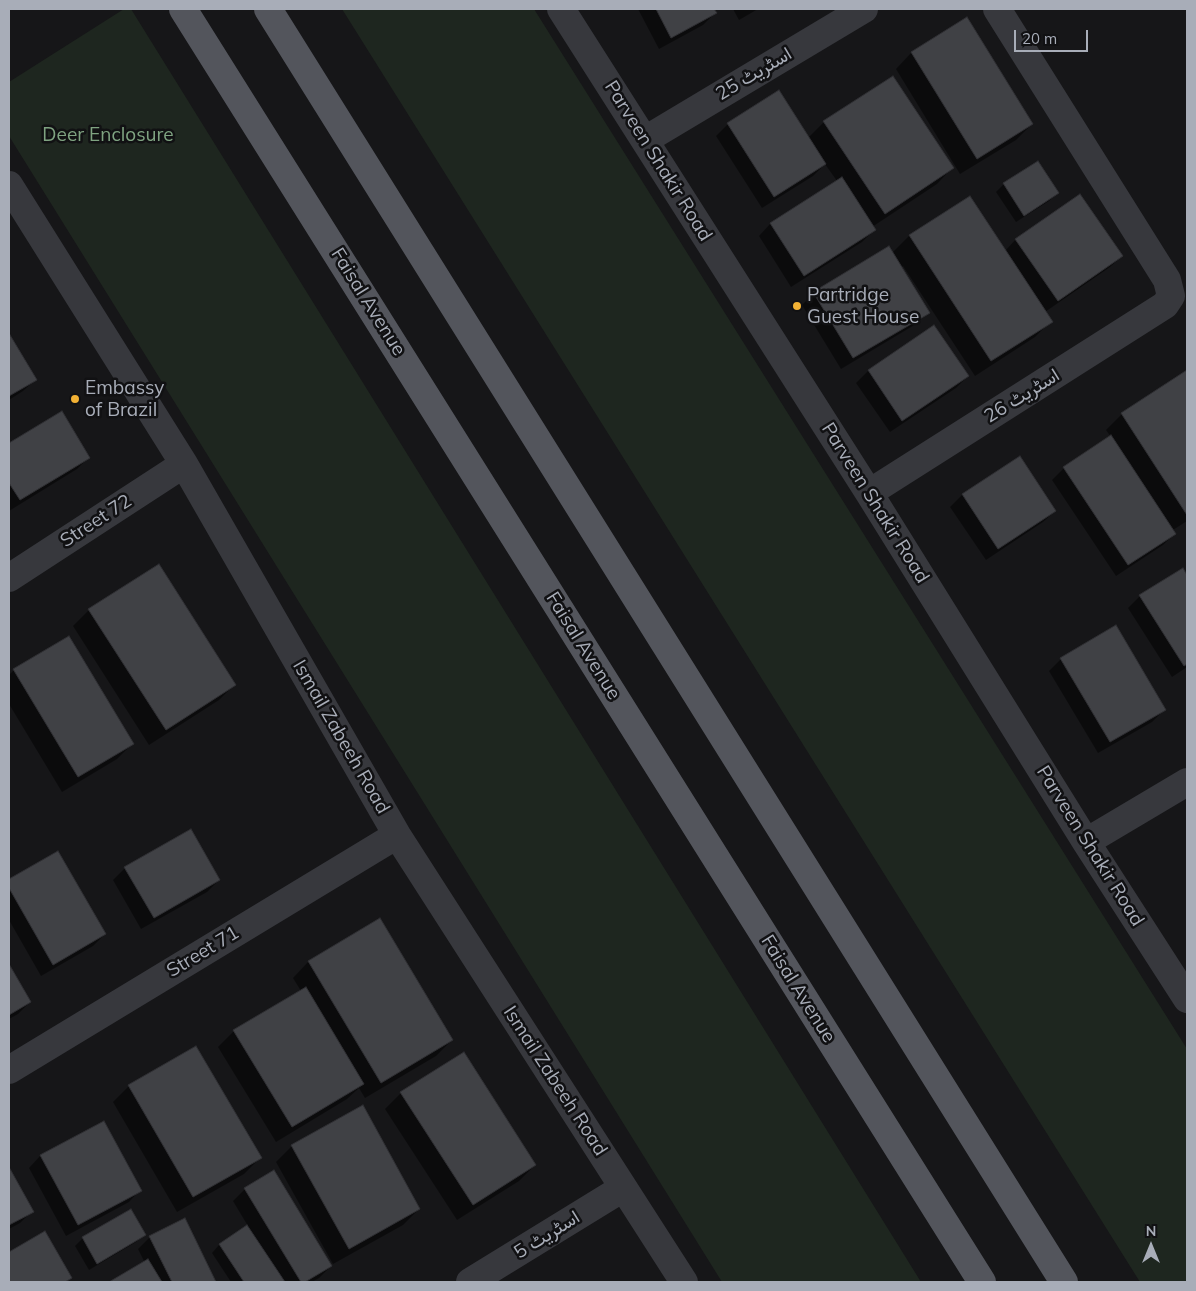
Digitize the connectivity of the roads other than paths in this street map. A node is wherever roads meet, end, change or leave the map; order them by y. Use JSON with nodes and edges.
{"nodes":[{"id":1,"x":171,"y":9,"type":"edge"},
{"id":2,"x":184,"y":9,"type":"edge"},
{"id":3,"x":561,"y":9,"type":"edge"},
{"id":4,"x":864,"y":9,"type":"edge"},
{"id":5,"x":997,"y":9,"type":"edge"},
{"id":6,"x":271,"y":12,"type":"edge"},
{"id":7,"x":208,"y":49,"type":"junction"},
{"id":8,"x":644,"y":140,"type":"junction"},
{"id":9,"x":9,"y":185,"type":"edge"},
{"id":10,"x":184,"y":464,"type":"junction"},
{"id":11,"x":869,"y":493,"type":"junction"},
{"id":12,"x":9,"y":578,"type":"edge"},
{"id":13,"x":1187,"y":782,"type":"edge"},
{"id":14,"x":397,"y":834,"type":"junction"},
{"id":15,"x":1086,"y":842,"type":"junction"},
{"id":16,"x":1187,"y":999,"type":"edge"},
{"id":17,"x":9,"y":1070,"type":"edge"},
{"id":18,"x":623,"y":1188,"type":"junction"},
{"id":19,"x":470,"y":1282,"type":"edge"},
{"id":20,"x":684,"y":1282,"type":"edge"},
{"id":21,"x":982,"y":1282,"type":"edge"},
{"id":22,"x":1064,"y":1282,"type":"edge"}],
"edges":[{"from":1,"to":7,"type":"main road"},
{"from":2,"to":7,"type":"main road","name":"Faisal Avenue"},
{"from":3,"to":8,"type":"street","name":"Parveen Shakir Road"},
{"from":4,"to":8,"type":"street","name":"اسٹریٹ 25"},
{"from":5,"to":11,"type":"street","name":"اسٹریٹ 26"},
{"from":6,"to":22,"type":"main road"},
{"from":7,"to":21,"type":"main road","name":"Faisal Avenue"},
{"from":8,"to":11,"type":"street","name":"Parveen Shakir Road"},
{"from":9,"to":10,"type":"street","name":"Ismail Zabeeh Road"},
{"from":10,"to":12,"type":"street","name":"Street 72"},
{"from":10,"to":14,"type":"street","name":"Ismail Zabeeh Road"},
{"from":11,"to":15,"type":"street","name":"Parveen Shakir Road"},
{"from":13,"to":15,"type":"street"},
{"from":14,"to":17,"type":"street","name":"Street 71"},
{"from":14,"to":18,"type":"street","name":"Ismail Zabeeh Road"},
{"from":15,"to":16,"type":"street","name":"Parveen Shakir Road"},
{"from":18,"to":19,"type":"street","name":"اسٹریٹ 5"},
{"from":18,"to":20,"type":"street","name":"Ismail Zabeeh Road"}]}
